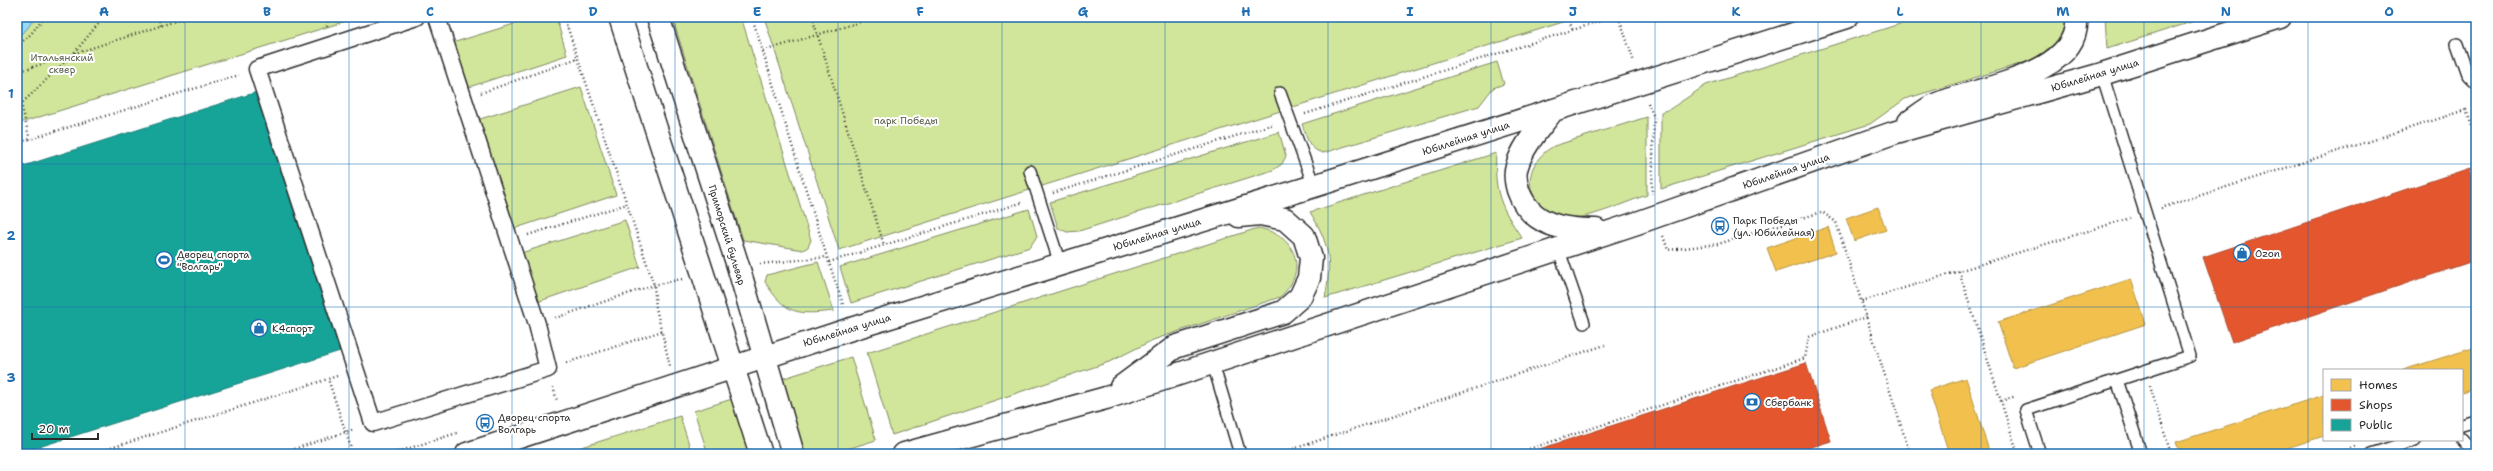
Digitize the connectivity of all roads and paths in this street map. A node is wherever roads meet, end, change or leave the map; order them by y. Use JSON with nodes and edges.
{"nodes":[{"id":1,"x":44,"y":17,"type":"edge"},
{"id":2,"x":104,"y":17,"type":"edge"},
{"id":3,"x":158,"y":17,"type":"edge"},
{"id":4,"x":188,"y":17,"type":"edge"},
{"id":5,"x":417,"y":17,"type":"edge"},
{"id":6,"x":437,"y":17,"type":"edge"},
{"id":7,"x":564,"y":17,"type":"edge"},
{"id":8,"x":620,"y":17,"type":"edge"},
{"id":9,"x":658,"y":17,"type":"edge"},
{"id":10,"x":752,"y":17,"type":"edge"},
{"id":11,"x":812,"y":17,"type":"edge"},
{"id":12,"x":877,"y":17,"type":"edge"},
{"id":13,"x":1568,"y":17,"type":"edge"},
{"id":14,"x":1613,"y":17,"type":"edge"},
{"id":15,"x":1847,"y":17,"type":"edge"},
{"id":16,"x":2076,"y":17,"type":"edge"},
{"id":17,"x":2280,"y":17,"type":"edge"},
{"id":18,"x":161,"y":26,"type":"junction"},
{"id":19,"x":1572,"y":30,"type":"junction"},
{"id":20,"x":818,"y":36,"type":"junction"},
{"id":21,"x":2457,"y":44,"type":"dead end"},
{"id":22,"x":17,"y":46,"type":"edge"},
{"id":23,"x":763,"y":51,"type":"junction"},
{"id":24,"x":74,"y":53,"type":"junction"},
{"id":25,"x":578,"y":58,"type":"junction"},
{"id":26,"x":257,"y":69,"type":"junction"},
{"id":27,"x":17,"y":72,"type":"edge"},
{"id":28,"x":2102,"y":74,"type":"junction"},
{"id":29,"x":2476,"y":83,"type":"edge"},
{"id":30,"x":17,"y":88,"type":"edge"},
{"id":31,"x":1280,"y":93,"type":"dead end"},
{"id":32,"x":463,"y":99,"type":"junction"},
{"id":33,"x":17,"y":108,"type":"edge"},
{"id":34,"x":1553,"y":110,"type":"junction"},
{"id":35,"x":1289,"y":119,"type":"junction"},
{"id":36,"x":2476,"y":125,"type":"edge"},
{"id":37,"x":1893,"y":133,"type":"junction"},
{"id":38,"x":30,"y":140,"type":"junction"},
{"id":39,"x":17,"y":143,"type":"edge"},
{"id":40,"x":1030,"y":171,"type":"dead end"},
{"id":41,"x":1314,"y":186,"type":"junction"},
{"id":42,"x":1038,"y":198,"type":"junction"},
{"id":43,"x":627,"y":204,"type":"junction"},
{"id":44,"x":2146,"y":213,"type":"junction"},
{"id":45,"x":1213,"y":217,"type":"junction"},
{"id":46,"x":1610,"y":231,"type":"junction"},
{"id":47,"x":509,"y":241,"type":"junction"},
{"id":48,"x":884,"y":245,"type":"junction"},
{"id":49,"x":1558,"y":248,"type":"junction"},
{"id":50,"x":827,"y":257,"type":"junction"},
{"id":51,"x":829,"y":262,"type":"junction"},
{"id":52,"x":760,"y":264,"type":"dead end"},
{"id":53,"x":1060,"y":264,"type":"junction"},
{"id":54,"x":1959,"y":271,"type":"junction"},
{"id":55,"x":684,"y":279,"type":"dead end"},
{"id":56,"x":654,"y":285,"type":"junction"},
{"id":57,"x":844,"y":307,"type":"dead end"},
{"id":58,"x":1868,"y":318,"type":"junction"},
{"id":59,"x":1584,"y":323,"type":"dead end"},
{"id":60,"x":537,"y":324,"type":"junction"},
{"id":61,"x":662,"y":331,"type":"junction"},
{"id":62,"x":1605,"y":345,"type":"dead end"},
{"id":63,"x":763,"y":357,"type":"junction"},
{"id":64,"x":1213,"y":364,"type":"junction"},
{"id":65,"x":671,"y":365,"type":"dead end"},
{"id":66,"x":733,"y":367,"type":"junction"},
{"id":67,"x":548,"y":369,"type":"junction"},
{"id":68,"x":355,"y":370,"type":"junction"},
{"id":69,"x":2145,"y":371,"type":"junction"},
{"id":70,"x":328,"y":379,"type":"junction"},
{"id":71,"x":2117,"y":380,"type":"junction"},
{"id":72,"x":2023,"y":394,"type":"dead end"},
{"id":73,"x":1106,"y":398,"type":"junction"},
{"id":74,"x":557,"y":401,"type":"dead end"},
{"id":75,"x":2001,"y":401,"type":"junction"},
{"id":76,"x":2476,"y":421,"type":"edge"},
{"id":77,"x":373,"y":423,"type":"junction"},
{"id":78,"x":2463,"y":425,"type":"edge"},
{"id":79,"x":346,"y":432,"type":"junction"},
{"id":80,"x":2463,"y":440,"type":"edge"},
{"id":81,"x":2412,"y":441,"type":"edge"},
{"id":82,"x":2361,"y":445,"type":"dead end"},
{"id":83,"x":92,"y":454,"type":"edge"},
{"id":84,"x":279,"y":454,"type":"edge"},
{"id":85,"x":353,"y":454,"type":"edge"},
{"id":86,"x":467,"y":454,"type":"edge"},
{"id":87,"x":761,"y":454,"type":"edge"},
{"id":88,"x":793,"y":454,"type":"edge"},
{"id":89,"x":904,"y":454,"type":"edge"},
{"id":90,"x":1240,"y":454,"type":"edge"},
{"id":91,"x":1278,"y":454,"type":"edge"},
{"id":92,"x":1514,"y":454,"type":"edge"},
{"id":93,"x":1910,"y":454,"type":"edge"},
{"id":94,"x":2018,"y":454,"type":"edge"},
{"id":95,"x":2040,"y":454,"type":"edge"},
{"id":96,"x":2141,"y":454,"type":"edge"},
{"id":97,"x":2171,"y":454,"type":"edge"},
{"id":98,"x":2332,"y":454,"type":"edge"},
{"id":99,"x":2371,"y":454,"type":"edge"},
{"id":100,"x":2475,"y":454,"type":"edge"}],
"edges":[{"from":1,"to":22,"type":"path"},
{"from":2,"to":24,"type":"path"},
{"from":3,"to":18,"type":"path"},
{"from":4,"to":18,"type":"path"},
{"from":5,"to":26,"type":"street"},
{"from":6,"to":32,"type":"street"},
{"from":7,"to":25,"type":"path"},
{"from":8,"to":66,"type":"main road"},
{"from":9,"to":63,"type":"main road","name":"Приморский бульвар"},
{"from":10,"to":23,"type":"path"},
{"from":11,"to":20,"type":"path"},
{"from":12,"to":20,"type":"path"},
{"from":13,"to":19,"type":"path"},
{"from":14,"to":19,"type":"path"},
{"from":15,"to":34,"type":"main road","name":"Юбилейная улица"},
{"from":16,"to":37,"type":"main road"},
{"from":17,"to":28,"type":"main road","name":"Юбилейная улица"},
{"from":18,"to":24,"type":"path"},
{"from":19,"to":35,"type":"path"},
{"from":20,"to":23,"type":"path"},
{"from":20,"to":48,"type":"path"},
{"from":21,"to":29,"type":"lane"},
{"from":23,"to":50,"type":"path"},
{"from":24,"to":27,"type":"path"},
{"from":24,"to":33,"type":"path"},
{"from":25,"to":32,"type":"path"},
{"from":25,"to":43,"type":"path"},
{"from":26,"to":38,"type":"path"},
{"from":26,"to":68,"type":"street"},
{"from":28,"to":37,"type":"main road","name":"Юбилейная улица"},
{"from":28,"to":44,"type":"lane"},
{"from":30,"to":38,"type":"path"},
{"from":31,"to":35,"type":"lane"},
{"from":32,"to":47,"type":"street"},
{"from":34,"to":41,"type":"main road","name":"Юбилейная улица"},
{"from":34,"to":46,"type":"main road"},
{"from":35,"to":41,"type":"lane"},
{"from":35,"to":42,"type":"path"},
{"from":36,"to":44,"type":"path"},
{"from":37,"to":46,"type":"main road","name":"Юбилейная улица"},
{"from":38,"to":39,"type":"path"},
{"from":40,"to":42,"type":"lane"},
{"from":41,"to":45,"type":"main road","name":"Юбилейная улица"},
{"from":42,"to":48,"type":"path"},
{"from":42,"to":53,"type":"lane"},
{"from":43,"to":47,"type":"path"},
{"from":43,"to":56,"type":"path"},
{"from":44,"to":54,"type":"path"},
{"from":44,"to":69,"type":"lane"},
{"from":45,"to":53,"type":"main road","name":"Юбилейная улица"},
{"from":45,"to":73,"type":"main road"},
{"from":46,"to":49,"type":"main road","name":"Юбилейная улица"},
{"from":47,"to":60,"type":"street"},
{"from":48,"to":51,"type":"path"},
{"from":49,"to":59,"type":"lane"},
{"from":49,"to":64,"type":"main road","name":"Юбилейная улица"},
{"from":50,"to":51,"type":"path"},
{"from":50,"to":52,"type":"path"},
{"from":51,"to":57,"type":"path"},
{"from":53,"to":63,"type":"main road","name":"Юбилейная улица"},
{"from":54,"to":58,"type":"path"},
{"from":54,"to":75,"type":"path"},
{"from":55,"to":56,"type":"path"},
{"from":56,"to":60,"type":"path"},
{"from":56,"to":61,"type":"path"},
{"from":58,"to":92,"type":"path"},
{"from":58,"to":93,"type":"path"},
{"from":60,"to":67,"type":"street"},
{"from":61,"to":65,"type":"path"},
{"from":61,"to":67,"type":"path"},
{"from":62,"to":91,"type":"path"},
{"from":63,"to":66,"type":"main road","name":"Юбилейная улица"},
{"from":63,"to":88,"type":"main road","name":"Приморский бульвар"},
{"from":64,"to":73,"type":"main road","name":"Юбилейная улица"},
{"from":64,"to":90,"type":"lane"},
{"from":66,"to":86,"type":"main road","name":"Юбилейная улица"},
{"from":66,"to":87,"type":"main road"},
{"from":67,"to":74,"type":"path"},
{"from":67,"to":77,"type":"street"},
{"from":68,"to":70,"type":"path"},
{"from":68,"to":77,"type":"street"},
{"from":69,"to":71,"type":"lane"},
{"from":69,"to":97,"type":"path"},
{"from":70,"to":79,"type":"path"},
{"from":70,"to":83,"type":"path"},
{"from":71,"to":95,"type":"lane"},
{"from":71,"to":96,"type":"lane"},
{"from":72,"to":75,"type":"path"},
{"from":73,"to":89,"type":"main road","name":"Юбилейная улица"},
{"from":75,"to":94,"type":"path"},
{"from":76,"to":78,"type":"lane"},
{"from":77,"to":79,"type":"path"},
{"from":79,"to":84,"type":"path"},
{"from":79,"to":85,"type":"path"},
{"from":80,"to":100,"type":"lane"},
{"from":81,"to":99,"type":"lane"},
{"from":82,"to":98,"type":"path"}]}
